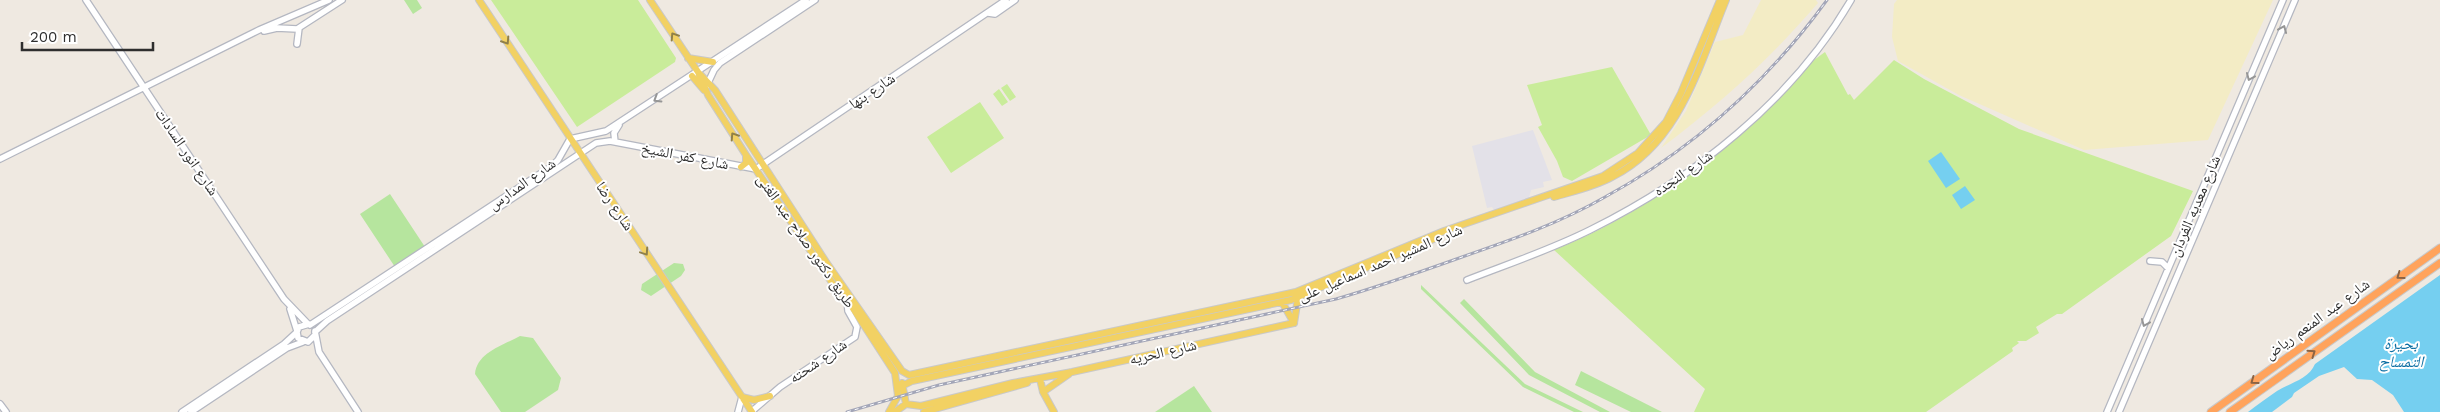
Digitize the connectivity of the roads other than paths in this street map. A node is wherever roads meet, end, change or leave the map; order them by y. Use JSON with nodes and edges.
{"nodes":[{"id":1,"x":86,"y":0,"type":"edge"},
{"id":2,"x":329,"y":0,"type":"edge"},
{"id":3,"x":342,"y":0,"type":"edge"},
{"id":4,"x":479,"y":0,"type":"edge"},
{"id":5,"x":650,"y":0,"type":"edge"},
{"id":6,"x":806,"y":0,"type":"edge"},
{"id":7,"x":815,"y":0,"type":"edge"},
{"id":8,"x":1006,"y":0,"type":"edge"},
{"id":9,"x":1014,"y":0,"type":"edge"},
{"id":10,"x":1720,"y":0,"type":"edge"},
{"id":11,"x":1726,"y":0,"type":"edge"},
{"id":12,"x":1851,"y":0,"type":"edge"},
{"id":13,"x":2283,"y":0,"type":"edge"},
{"id":14,"x":2295,"y":0,"type":"edge"},
{"id":15,"x":322,"y":3,"type":"junction"},
{"id":16,"x":327,"y":10,"type":"junction"},
{"id":17,"x":988,"y":14,"type":"junction"},
{"id":18,"x":291,"y":16,"type":"junction"},
{"id":19,"x":299,"y":28,"type":"junction"},
{"id":20,"x":292,"y":30,"type":"junction"},
{"id":21,"x":254,"y":34,"type":"junction"},
{"id":22,"x":297,"y":44,"type":"dead end"},
{"id":23,"x":2260,"y":51,"type":"junction"},
{"id":24,"x":2271,"y":56,"type":"junction"},
{"id":25,"x":688,"y":58,"type":"junction"},
{"id":26,"x":713,"y":62,"type":"junction"},
{"id":27,"x":695,"y":74,"type":"junction"},
{"id":28,"x":708,"y":82,"type":"junction"},
{"id":29,"x":144,"y":88,"type":"junction"},
{"id":30,"x":708,"y":95,"type":"junction"},
{"id":31,"x":1675,"y":114,"type":"junction"},
{"id":32,"x":624,"y":119,"type":"junction"},
{"id":33,"x":2227,"y":131,"type":"junction"},
{"id":34,"x":2237,"y":135,"type":"junction"},
{"id":35,"x":570,"y":139,"type":"junction"},
{"id":36,"x":615,"y":142,"type":"junction"},
{"id":37,"x":579,"y":153,"type":"junction"},
{"id":38,"x":746,"y":155,"type":"junction"},
{"id":39,"x":0,"y":159,"type":"edge"},
{"id":40,"x":763,"y":165,"type":"junction"},
{"id":41,"x":741,"y":167,"type":"junction"},
{"id":42,"x":756,"y":170,"type":"junction"},
{"id":43,"x":2203,"y":187,"type":"junction"},
{"id":44,"x":2213,"y":192,"type":"junction"},
{"id":45,"x":1436,"y":236,"type":"junction"},
{"id":46,"x":2440,"y":248,"type":"edge"},
{"id":47,"x":2150,"y":261,"type":"dead end"},
{"id":48,"x":2440,"y":263,"type":"edge"},
{"id":49,"x":2168,"y":268,"type":"junction"},
{"id":50,"x":1467,"y":280,"type":"dead end"},
{"id":51,"x":2156,"y":297,"type":"junction"},
{"id":52,"x":1298,"y":298,"type":"junction"},
{"id":53,"x":846,"y":299,"type":"junction"},
{"id":54,"x":1282,"y":302,"type":"junction"},
{"id":55,"x":2166,"y":302,"type":"junction"},
{"id":56,"x":288,"y":305,"type":"junction"},
{"id":57,"x":1294,"y":323,"type":"junction"},
{"id":58,"x":309,"y":324,"type":"junction"},
{"id":59,"x":297,"y":331,"type":"junction"},
{"id":60,"x":315,"y":334,"type":"junction"},
{"id":61,"x":303,"y":342,"type":"junction"},
{"id":62,"x":319,"y":352,"type":"junction"},
{"id":63,"x":2292,"y":354,"type":"junction"},
{"id":64,"x":2298,"y":363,"type":"junction"},
{"id":65,"x":896,"y":372,"type":"junction"},
{"id":66,"x":1072,"y":372,"type":"junction"},
{"id":67,"x":911,"y":375,"type":"joint"},
{"id":68,"x":1040,"y":379,"type":"junction"},
{"id":69,"x":1032,"y":381,"type":"junction"},
{"id":70,"x":902,"y":386,"type":"junction"},
{"id":71,"x":1043,"y":392,"type":"junction"},
{"id":72,"x":770,"y":396,"type":"junction"},
{"id":73,"x":742,"y":397,"type":"junction"},
{"id":74,"x":0,"y":404,"type":"edge"},
{"id":75,"x":906,"y":404,"type":"junction"},
{"id":76,"x":6,"y":412,"type":"edge"},
{"id":77,"x":182,"y":412,"type":"edge"},
{"id":78,"x":191,"y":412,"type":"edge"},
{"id":79,"x":358,"y":412,"type":"edge"},
{"id":80,"x":738,"y":412,"type":"edge"},
{"id":81,"x":751,"y":412,"type":"edge"},
{"id":82,"x":889,"y":412,"type":"edge"},
{"id":83,"x":895,"y":412,"type":"edge"},
{"id":84,"x":924,"y":412,"type":"edge"},
{"id":85,"x":1054,"y":412,"type":"edge"},
{"id":86,"x":2107,"y":412,"type":"edge"},
{"id":87,"x":2119,"y":412,"type":"edge"},
{"id":88,"x":2210,"y":412,"type":"edge"},
{"id":89,"x":2230,"y":412,"type":"edge"}],
"edges":[{"from":1,"to":29,"type":"street","name":"شارع انور السادات"},
{"from":2,"to":15,"type":"street"},
{"from":3,"to":16,"type":"street"},
{"from":4,"to":35,"type":"main road","name":"شارع رضا","one_way":true},
{"from":25,"to":5,"type":"main road","name":"طريق دكتور صلاح عبد الغنى","one_way":true},
{"from":6,"to":26,"type":"street"},
{"from":7,"to":28,"type":"street"},
{"from":8,"to":17,"type":"street","name":"شارع بنها"},
{"from":9,"to":17,"type":"street","name":"شارع بنها"},
{"from":10,"to":31,"type":"main road","name":"شارع المشير احمد اسماعيل على"},
{"from":11,"to":31,"type":"main road","name":"شارع المشير احمد اسماعيل على"},
{"from":12,"to":50,"type":"street","name":"شارع النجده"},
{"from":13,"to":23,"type":"street","name":"شارع معديه الفردان"},
{"from":24,"to":14,"type":"street","name":"شارع معديه الفردان","one_way":true},
{"from":15,"to":16,"type":"street"},
{"from":15,"to":18,"type":"street"},
{"from":16,"to":19,"type":"street"},
{"from":17,"to":40,"type":"street","name":"شارع بنها"},
{"from":18,"to":20,"type":"street"},
{"from":18,"to":21,"type":"street"},
{"from":19,"to":20,"type":"street"},
{"from":19,"to":22,"type":"street"},
{"from":20,"to":21,"type":"street"},
{"from":21,"to":29,"type":"street"},
{"from":23,"to":24,"type":"street"},
{"from":23,"to":33,"type":"street","name":"شارع معديه الفردان","one_way":true},
{"from":24,"to":34,"type":"street","name":"شارع معديه الفردان"},
{"from":25,"to":26,"type":"main road"},
{"from":25,"to":27,"type":"main road","name":"طريق دكتور صلاح عبد الغنى"},
{"from":26,"to":27,"type":"street"},
{"from":27,"to":28,"type":"main road","name":"طريق دكتور صلاح عبد الغنى"},
{"from":27,"to":30,"type":"main road","name":"طريق دكتور صلاح عبد الغنى"},
{"from":27,"to":32,"type":"street","one_way":true},
{"from":28,"to":30,"type":"street"},
{"from":28,"to":40,"type":"main road","name":"طريق دكتور صلاح عبد الغنى"},
{"from":29,"to":39,"type":"street"},
{"from":29,"to":56,"type":"street","name":"شارع انور السادات"},
{"from":38,"to":30,"type":"main road","name":"طريق دكتور صلاح عبد الغنى","one_way":true},
{"from":31,"to":45,"type":"main road","name":"شارع المشير احمد اسماعيل على"},
{"from":32,"to":35,"type":"street"},
{"from":32,"to":36,"type":"street"},
{"from":33,"to":34,"type":"street"},
{"from":33,"to":43,"type":"street","name":"شارع معديه الفردان"},
{"from":34,"to":44,"type":"street","name":"شارع معديه الفردان"},
{"from":35,"to":37,"type":"main road","name":"شارع رضا"},
{"from":35,"to":58,"type":"street","name":"شارع المدارس"},
{"from":36,"to":37,"type":"street","name":"شارع المدارس"},
{"from":36,"to":41,"type":"street","name":"شارع كفر الشيخ"},
{"from":37,"to":60,"type":"street","name":"شارع المدارس"},
{"from":37,"to":73,"type":"main road","name":"شارع رضا","one_way":true},
{"from":38,"to":41,"type":"main road"},
{"from":38,"to":42,"type":"main road","name":"طريق دكتور صلاح عبد الغنى"},
{"from":40,"to":42,"type":"street","name":"شارع بنها"},
{"from":40,"to":67,"type":"main road","name":"طريق دكتور صلاح عبد الغنى"},
{"from":41,"to":42,"type":"street","name":"شارع كفر الشيخ"},
{"from":42,"to":53,"type":"main road","name":"طريق دكتور صلاح عبد الغنى"},
{"from":43,"to":44,"type":"street"},
{"from":43,"to":49,"type":"street","name":"شارع معديه الفردان"},
{"from":44,"to":55,"type":"street","name":"شارع معديه الفردان"},
{"from":45,"to":52,"type":"main road","name":"شارع المشير احمد اسماعيل على"},
{"from":45,"to":67,"type":"main road","name":"شارع المشير احمد اسماعيل على"},
{"from":46,"to":63,"type":"highway","name":"شارع عبد المنعم رياض","one_way":true},
{"from":47,"to":49,"type":"street"},
{"from":64,"to":48,"type":"highway","name":"شارع عبد المنعم رياض","one_way":true},
{"from":49,"to":51,"type":"street","name":"شارع معديه الفردان"},
{"from":51,"to":55,"type":"street"},
{"from":51,"to":86,"type":"street","name":"شارع معديه الفردان","one_way":true},
{"from":52,"to":54,"type":"main road","name":"شارع المشير احمد اسماعيل على"},
{"from":52,"to":57,"type":"main road"},
{"from":53,"to":65,"type":"main road","name":"طريق دكتور صلاح عبد الغنى"},
{"from":53,"to":72,"type":"street","name":"شارع شحته"},
{"from":54,"to":57,"type":"main road"},
{"from":54,"to":70,"type":"main road","name":"شارع المشير احمد اسماعيل على"},
{"from":55,"to":87,"type":"street","name":"شارع معديه الفردان"},
{"from":56,"to":58,"type":"street","name":"شارع انور السادات"},
{"from":56,"to":59,"type":"street","name":"شارع انور السادات"},
{"from":57,"to":66,"type":"main road","name":"شارع الحريه"},
{"from":58,"to":59,"type":"street"},
{"from":58,"to":60,"type":"street"},
{"from":59,"to":61,"type":"street"},
{"from":59,"to":77,"type":"street"},
{"from":60,"to":61,"type":"street"},
{"from":60,"to":62,"type":"street"},
{"from":61,"to":62,"type":"street"},
{"from":61,"to":78,"type":"street"},
{"from":62,"to":79,"type":"street"},
{"from":63,"to":64,"type":"highway"},
{"from":63,"to":88,"type":"highway","name":"شارع عبد المنعم رياض","one_way":true},
{"from":64,"to":89,"type":"highway","name":"شارع عبد المنعم رياض"},
{"from":65,"to":70,"type":"main road","name":"طريق دكتور صلاح عبد الغنى"},
{"from":65,"to":82,"type":"main road"},
{"from":66,"to":68,"type":"main road","name":"شارع الحريه"},
{"from":66,"to":71,"type":"main road"},
{"from":68,"to":69,"type":"main road","name":"شارع الحريه"},
{"from":68,"to":71,"type":"main road"},
{"from":69,"to":75,"type":"main road","name":"شارع الحريه"},
{"from":69,"to":84,"type":"main road","name":"شارع الحريه"},
{"from":70,"to":75,"type":"main road","name":"طريق دكتور صلاح عبد الغنى"},
{"from":71,"to":85,"type":"main road"},
{"from":72,"to":73,"type":"main road"},
{"from":72,"to":81,"type":"street","name":"شارع شحته"},
{"from":73,"to":80,"type":"street"},
{"from":73,"to":81,"type":"main road","name":"شارع رضا"},
{"from":74,"to":76,"type":"street"},
{"from":75,"to":83,"type":"main road"}]}
